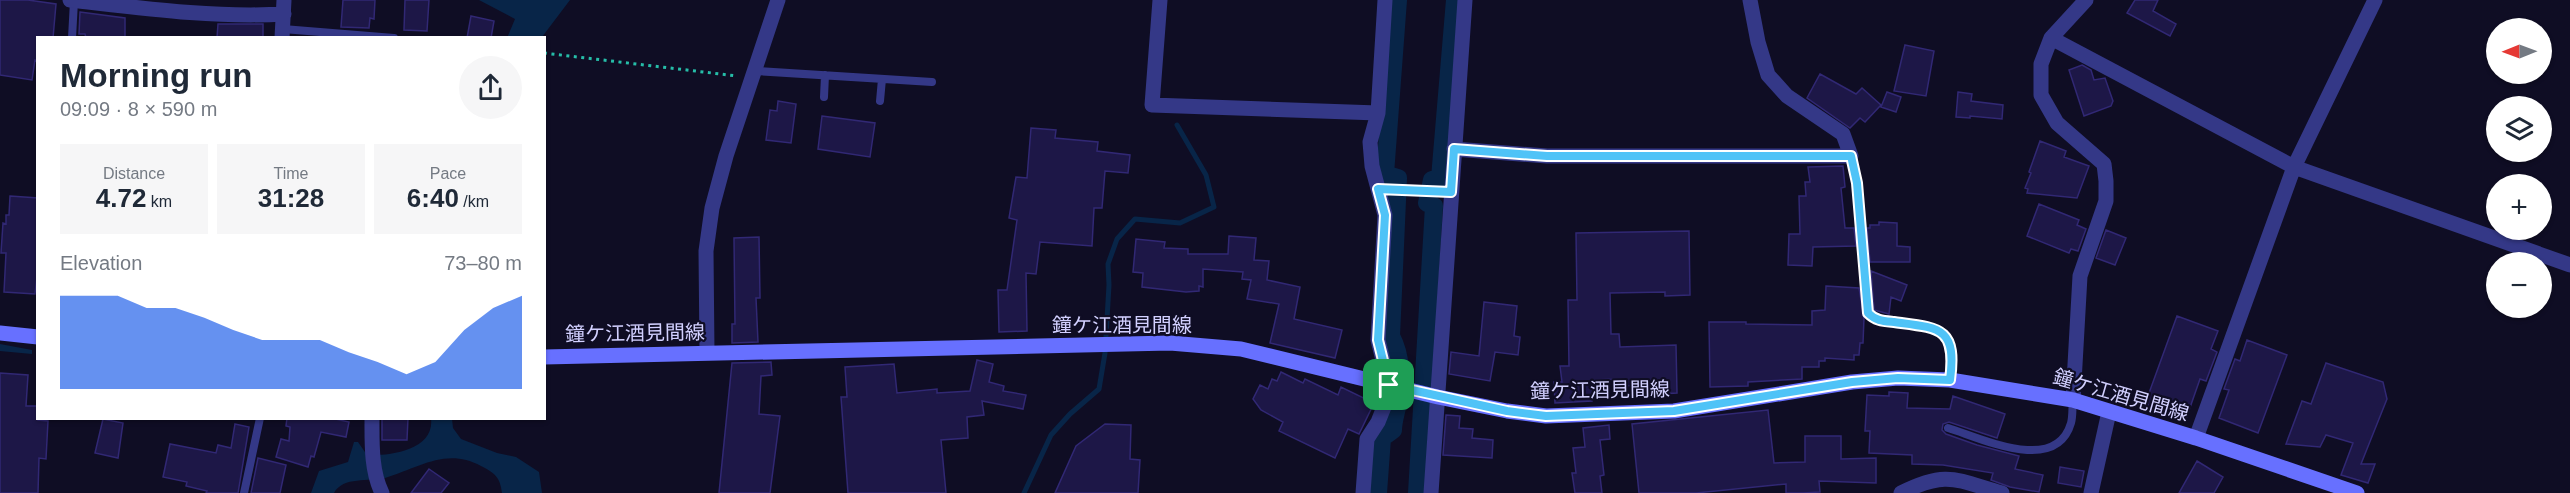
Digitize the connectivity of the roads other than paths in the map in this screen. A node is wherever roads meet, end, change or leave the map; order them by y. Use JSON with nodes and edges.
{"nodes":[{"id":1,"x":72,"y":0,"type":"edge"},
{"id":2,"x":778,"y":0,"type":"edge"},
{"id":3,"x":1160,"y":0,"type":"edge"},
{"id":4,"x":1385,"y":0,"type":"edge"},
{"id":5,"x":1465,"y":0,"type":"edge"},
{"id":6,"x":1750,"y":0,"type":"edge"},
{"id":7,"x":2086,"y":0,"type":"edge"},
{"id":8,"x":2375,"y":0,"type":"edge"},
{"id":9,"x":283,"y":20,"type":"edge"},
{"id":10,"x":72,"y":36,"type":"edge"},
{"id":11,"x":382,"y":36,"type":"edge"},
{"id":12,"x":2050,"y":38,"type":"junction"},
{"id":13,"x":755,"y":74,"type":"junction"},
{"id":14,"x":825,"y":75,"type":"junction"},
{"id":15,"x":882,"y":78,"type":"junction"},
{"id":16,"x":932,"y":82,"type":"dead end"},
{"id":17,"x":824,"y":97,"type":"dead end"},
{"id":18,"x":880,"y":101,"type":"dead end"},
{"id":19,"x":1378,"y":113,"type":"junction"},
{"id":20,"x":1454,"y":149,"type":"junction"},
{"id":21,"x":1851,"y":156,"type":"junction"},
{"id":22,"x":2294,"y":167,"type":"junction"},
{"id":23,"x":1378,"y":189,"type":"junction"},
{"id":24,"x":1451,"y":192,"type":"junction"},
{"id":25,"x":2570,"y":265,"type":"edge"},
{"id":26,"x":0,"y":333,"type":"edge"},
{"id":27,"x":36,"y":338,"type":"edge"},
{"id":28,"x":707,"y":352,"type":"junction"},
{"id":29,"x":546,"y":357,"type":"edge"},
{"id":30,"x":1950,"y":380,"type":"junction"},
{"id":31,"x":1392,"y":386,"type":"junction"},
{"id":32,"x":1434,"y":396,"type":"junction"},
{"id":33,"x":2073,"y":400,"type":"junction"},
{"id":34,"x":2109,"y":412,"type":"junction"},
{"id":35,"x":260,"y":420,"type":"edge"},
{"id":36,"x":372,"y":420,"type":"edge"},
{"id":37,"x":1948,"y":428,"type":"dead end"},
{"id":38,"x":2196,"y":438,"type":"junction"},
{"id":39,"x":379,"y":488,"type":"edge"},
{"id":40,"x":244,"y":493,"type":"edge"},
{"id":41,"x":1363,"y":493,"type":"edge"},
{"id":42,"x":1431,"y":493,"type":"edge"},
{"id":43,"x":1901,"y":493,"type":"edge"},
{"id":44,"x":2002,"y":493,"type":"edge"},
{"id":45,"x":2091,"y":493,"type":"edge"},
{"id":46,"x":2357,"y":493,"type":"edge"}],
"edges":[{"from":1,"to":9,"type":"street"},
{"from":1,"to":10,"type":"lane"},
{"from":2,"to":13,"type":"street"},
{"from":3,"to":19,"type":"street"},
{"from":4,"to":19,"type":"street"},
{"from":5,"to":20,"type":"street"},
{"from":6,"to":21,"type":"street"},
{"from":7,"to":12,"type":"street"},
{"from":8,"to":22,"type":"street"},
{"from":9,"to":11,"type":"lane"},
{"from":12,"to":22,"type":"street"},
{"from":12,"to":33,"type":"street"},
{"from":13,"to":14,"type":"lane"},
{"from":13,"to":28,"type":"street"},
{"from":14,"to":15,"type":"lane"},
{"from":14,"to":17,"type":"lane"},
{"from":15,"to":16,"type":"lane"},
{"from":15,"to":18,"type":"lane"},
{"from":19,"to":23,"type":"street"},
{"from":20,"to":21,"type":"street"},
{"from":20,"to":24,"type":"street"},
{"from":21,"to":30,"type":"lane"},
{"from":22,"to":25,"type":"street"},
{"from":22,"to":38,"type":"street"},
{"from":23,"to":24,"type":"lane"},
{"from":23,"to":31,"type":"street"},
{"from":24,"to":32,"type":"street"},
{"from":26,"to":27,"type":"main road"},
{"from":28,"to":29,"type":"main road","name":"鐘ケ江酒見間線"},
{"from":28,"to":31,"type":"main road","name":"鐘ケ江酒見間線"},
{"from":30,"to":32,"type":"main road","name":"鐘ケ江酒見間線"},
{"from":30,"to":33,"type":"main road","name":"鐘ケ江酒見間線"},
{"from":31,"to":32,"type":"main road","name":"鐘ケ江酒見間線"},
{"from":31,"to":41,"type":"street"},
{"from":32,"to":42,"type":"street"},
{"from":33,"to":34,"type":"main road","name":"鐘ケ江酒見間線"},
{"from":33,"to":37,"type":"lane"},
{"from":34,"to":38,"type":"main road","name":"鐘ケ江酒見間線"},
{"from":34,"to":45,"type":"street"},
{"from":35,"to":40,"type":"lane"},
{"from":36,"to":39,"type":"street"},
{"from":38,"to":46,"type":"main road","name":"鐘ケ江酒見間線"},
{"from":43,"to":44,"type":"street"}]}
